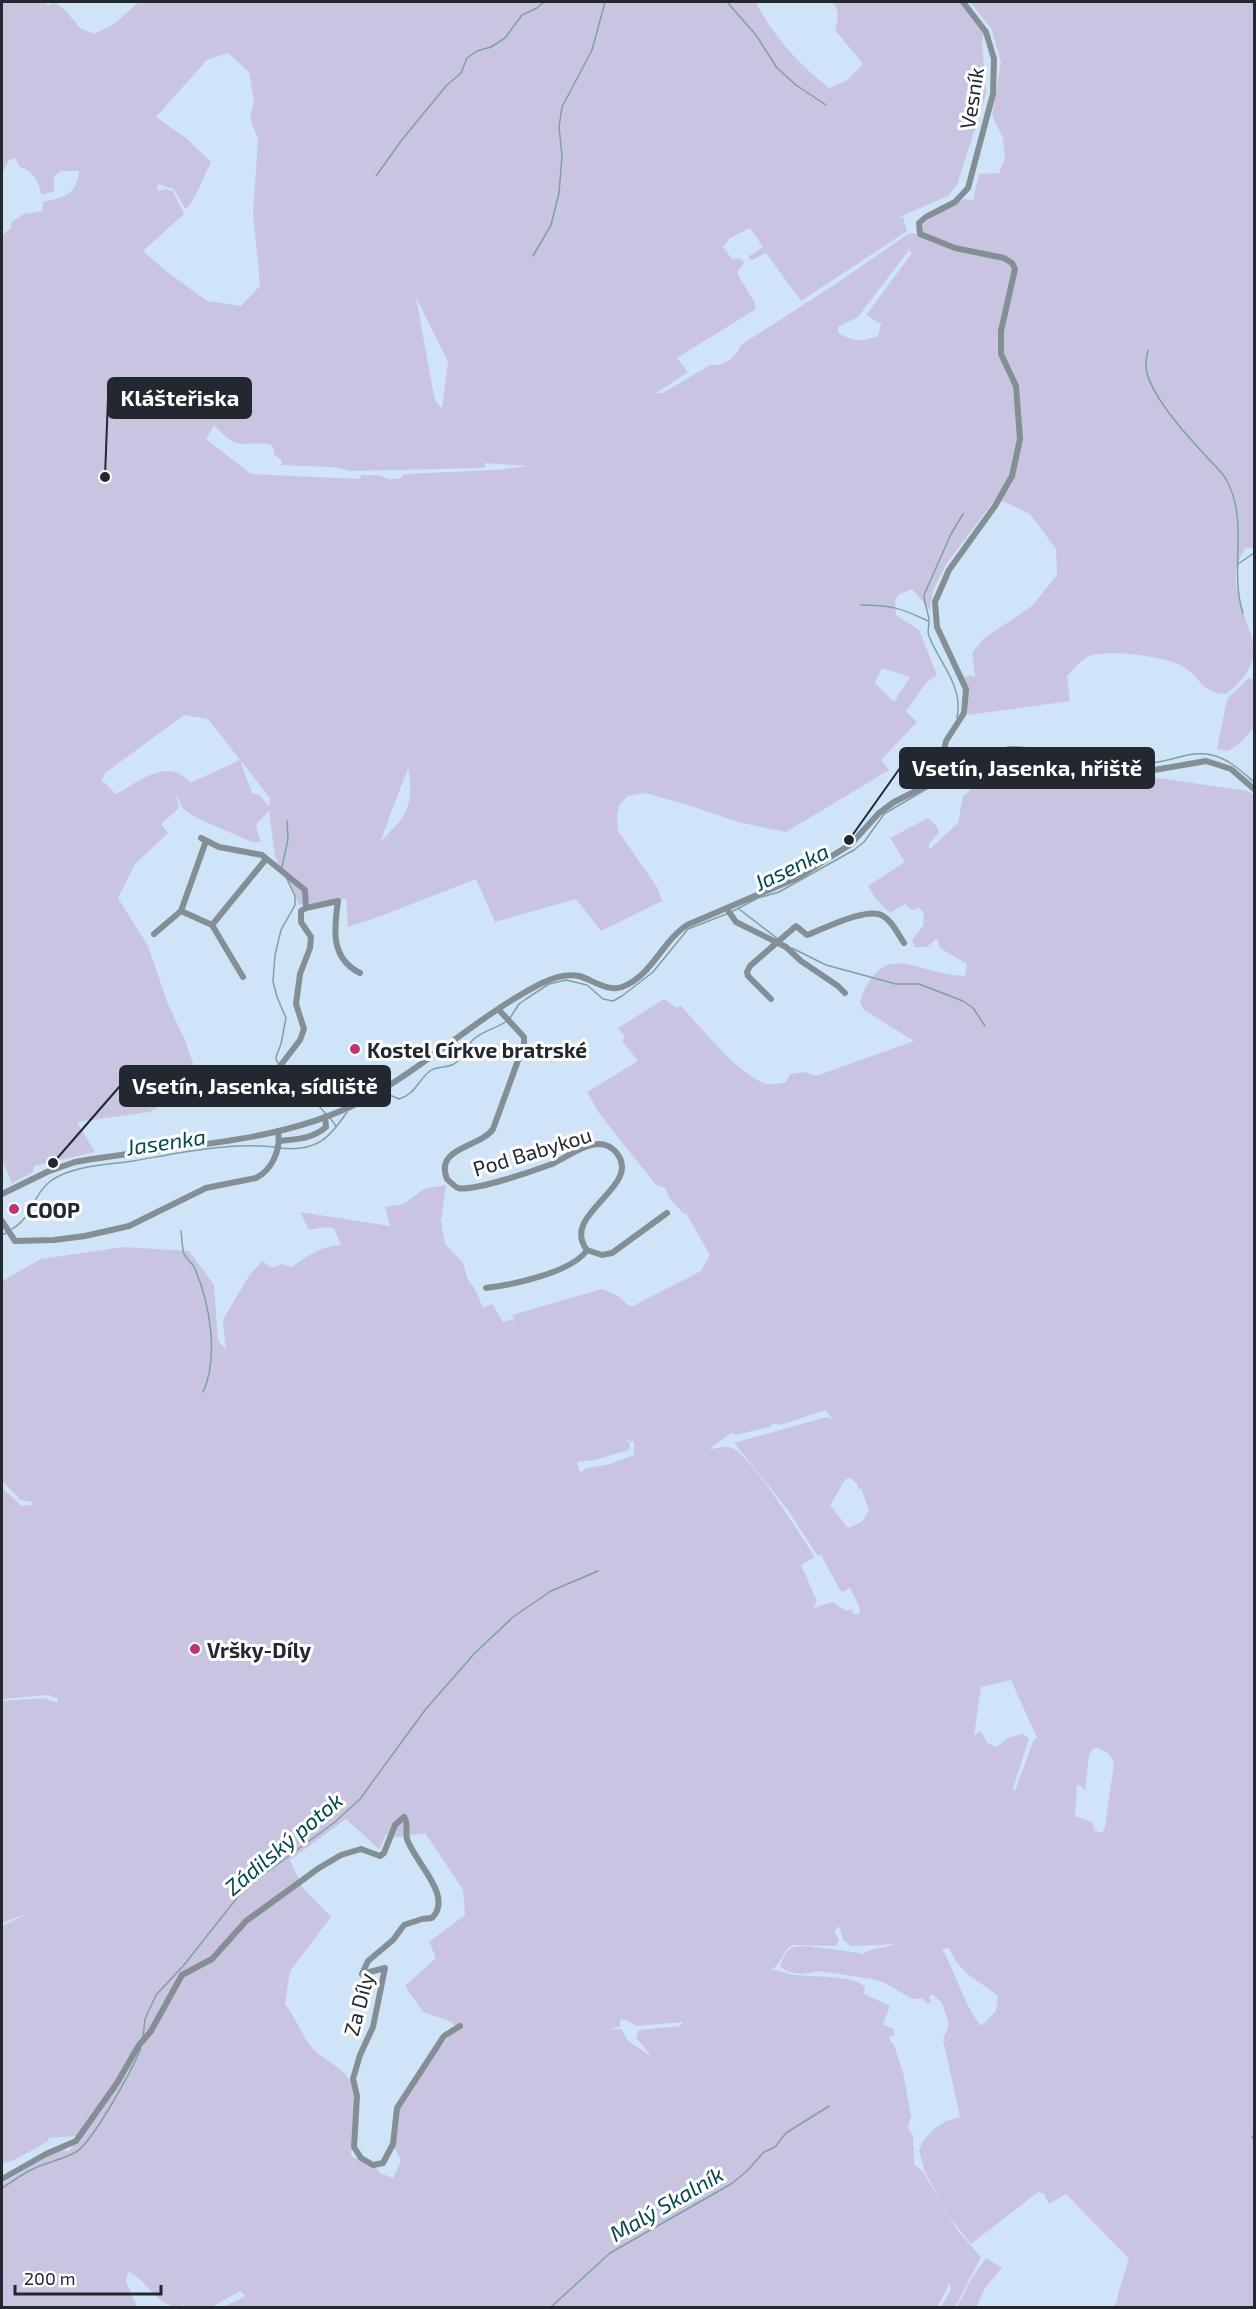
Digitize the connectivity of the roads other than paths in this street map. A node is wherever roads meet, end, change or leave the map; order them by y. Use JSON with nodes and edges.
{"nodes":[{"id":1,"x":963,"y":2,"type":"edge"},
{"id":2,"x":941,"y":761,"type":"junction"},
{"id":3,"x":963,"y":768,"type":"junction"},
{"id":4,"x":938,"y":779,"type":"junction"},
{"id":5,"x":1254,"y":789,"type":"edge"},
{"id":6,"x":266,"y":859,"type":"junction"},
{"id":7,"x":306,"y":908,"type":"junction"},
{"id":8,"x":181,"y":911,"type":"junction"},
{"id":9,"x":728,"y":912,"type":"junction"},
{"id":10,"x":212,"y":925,"type":"junction"},
{"id":11,"x":154,"y":934,"type":"dead end"},
{"id":12,"x":780,"y":940,"type":"junction"},
{"id":13,"x":903,"y":943,"type":"dead end"},
{"id":14,"x":360,"y":973,"type":"dead end"},
{"id":15,"x":243,"y":977,"type":"dead end"},
{"id":16,"x":845,"y":993,"type":"dead end"},
{"id":17,"x":771,"y":999,"type":"dead end"},
{"id":18,"x":499,"y":1010,"type":"junction"},
{"id":19,"x":277,"y":1070,"type":"dead end"},
{"id":20,"x":327,"y":1116,"type":"junction"},
{"id":21,"x":279,"y":1131,"type":"junction"},
{"id":22,"x":279,"y":1141,"type":"junction"},
{"id":23,"x":2,"y":1194,"type":"edge"},
{"id":24,"x":667,"y":1213,"type":"dead end"},
{"id":25,"x":2,"y":1221,"type":"edge"},
{"id":26,"x":587,"y":1250,"type":"junction"},
{"id":27,"x":493,"y":1296,"type":"dead end"},
{"id":28,"x":460,"y":2026,"type":"dead end"},
{"id":29,"x":2,"y":2180,"type":"edge"}],
"edges":[{"from":1,"to":2,"type":"street","name":"Vesník"},
{"from":2,"to":3,"type":"street"},
{"from":2,"to":4,"type":"street"},
{"from":3,"to":4,"type":"street"},
{"from":3,"to":5,"type":"street"},
{"from":4,"to":9,"type":"street"},
{"from":6,"to":7,"type":"street"},
{"from":6,"to":8,"type":"street"},
{"from":6,"to":10,"type":"street"},
{"from":7,"to":14,"type":"street"},
{"from":7,"to":19,"type":"street"},
{"from":8,"to":10,"type":"street"},
{"from":8,"to":11,"type":"street"},
{"from":9,"to":12,"type":"street"},
{"from":9,"to":18,"type":"street"},
{"from":10,"to":15,"type":"street"},
{"from":12,"to":13,"type":"street"},
{"from":12,"to":16,"type":"street"},
{"from":12,"to":17,"type":"street"},
{"from":18,"to":20,"type":"street"},
{"from":18,"to":26,"type":"street","name":"Pod Babykou"},
{"from":20,"to":21,"type":"street"},
{"from":20,"to":22,"type":"street"},
{"from":21,"to":22,"type":"street"},
{"from":21,"to":23,"type":"street"},
{"from":22,"to":25,"type":"street"},
{"from":24,"to":26,"type":"street"},
{"from":26,"to":27,"type":"street"},
{"from":28,"to":29,"type":"street","name":"Za Díly"}]}
